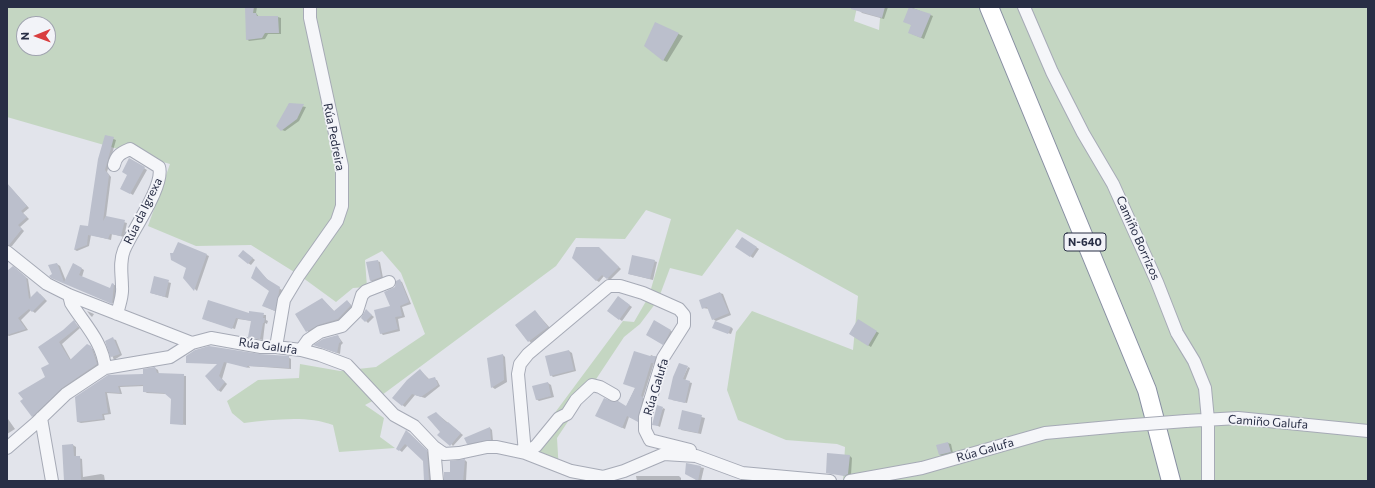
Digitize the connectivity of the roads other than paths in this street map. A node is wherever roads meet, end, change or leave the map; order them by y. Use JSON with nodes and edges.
{"nodes":[{"id":1,"x":310,"y":7,"type":"edge"},
{"id":2,"x":989,"y":7,"type":"edge"},
{"id":3,"x":1024,"y":7,"type":"edge"},
{"id":4,"x":114,"y":165,"type":"dead end"},
{"id":5,"x":7,"y":252,"type":"edge"},
{"id":6,"x":389,"y":282,"type":"dead end"},
{"id":7,"x":69,"y":296,"type":"junction"},
{"id":8,"x":117,"y":314,"type":"junction"},
{"id":9,"x":192,"y":343,"type":"junction"},
{"id":10,"x":276,"y":347,"type":"junction"},
{"id":11,"x":301,"y":350,"type":"junction"},
{"id":12,"x":105,"y":368,"type":"junction"},
{"id":13,"x":614,"y":395,"type":"dead end"},
{"id":14,"x":41,"y":418,"type":"junction"},
{"id":15,"x":1208,"y":420,"type":"junction"},
{"id":16,"x":1121,"y":426,"type":"joint"},
{"id":17,"x":1368,"y":431,"type":"edge"},
{"id":18,"x":7,"y":448,"type":"edge"},
{"id":19,"x":434,"y":448,"type":"junction"},
{"id":20,"x":525,"y":454,"type":"junction"},
{"id":21,"x":696,"y":456,"type":"junction"},
{"id":22,"x":52,"y":481,"type":"edge"},
{"id":23,"x":437,"y":481,"type":"edge"},
{"id":24,"x":830,"y":481,"type":"edge"},
{"id":25,"x":850,"y":481,"type":"edge"},
{"id":26,"x":1171,"y":481,"type":"edge"},
{"id":27,"x":1208,"y":481,"type":"edge"}],
"edges":[{"from":1,"to":10,"type":"street","name":"Rúa Pedreira"},
{"from":2,"to":26,"type":"highway","number":"N-640"},
{"from":3,"to":15,"type":"street","name":"Camiño Borrizos"},
{"from":4,"to":8,"type":"street","name":"Rúa da Igrexa"},
{"from":5,"to":7,"type":"street"},
{"from":6,"to":11,"type":"street"},
{"from":7,"to":8,"type":"street"},
{"from":7,"to":12,"type":"street"},
{"from":8,"to":9,"type":"street"},
{"from":9,"to":10,"type":"street","name":"Rúa Galufa"},
{"from":9,"to":12,"type":"street","name":"Rúa Galufa"},
{"from":10,"to":11,"type":"street","name":"Rúa Galufa"},
{"from":11,"to":19,"type":"street","name":"Rúa Galufa"},
{"from":12,"to":14,"type":"street","name":"Rúa Galufa"},
{"from":13,"to":20,"type":"street"},
{"from":14,"to":18,"type":"street","name":"Rúa Galufa"},
{"from":14,"to":22,"type":"street"},
{"from":15,"to":16,"type":"street","name":"Camiño Galufa","bridge":true},
{"from":15,"to":17,"type":"street","name":"Camiño Galufa"},
{"from":15,"to":27,"type":"street","name":"Camiño Borrizos"},
{"from":16,"to":25,"type":"street","name":"Rúa Galufa"},
{"from":19,"to":20,"type":"street","name":"Rúa Galufa"},
{"from":19,"to":23,"type":"street"},
{"from":20,"to":21,"type":"street","name":"Rúa Galufa"},
{"from":20,"to":21,"type":"street","name":"Rúa Galufa"},
{"from":21,"to":24,"type":"street","name":"Rúa Galufa"}]}
